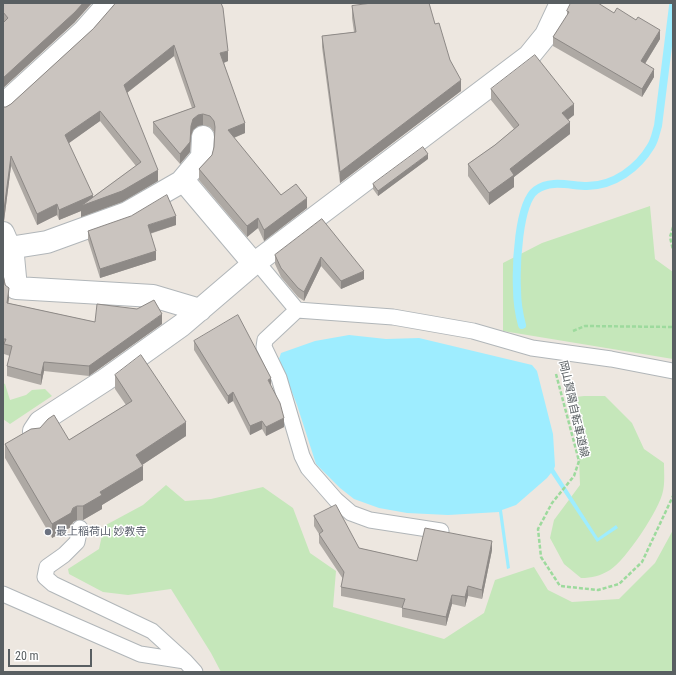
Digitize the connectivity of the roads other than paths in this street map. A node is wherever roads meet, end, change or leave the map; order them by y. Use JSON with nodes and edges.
{"nodes":[{"id":1,"x":109,"y":3,"type":"edge"},
{"id":2,"x":561,"y":3,"type":"edge"},
{"id":3,"x":3,"y":105,"type":"edge"},
{"id":4,"x":203,"y":137,"type":"dead end"},
{"id":5,"x":183,"y":180,"type":"junction"},
{"id":6,"x":6,"y":241,"type":"edge"},
{"id":7,"x":256,"y":263,"type":"junction"},
{"id":8,"x":200,"y":310,"type":"junction"},
{"id":9,"x":297,"y":310,"type":"junction"},
{"id":10,"x":673,"y":371,"type":"edge"},
{"id":11,"x":34,"y":431,"type":"edge"},
{"id":12,"x":80,"y":528,"type":"dead end"},
{"id":13,"x":441,"y":531,"type":"edge"},
{"id":14,"x":3,"y":594,"type":"edge"},
{"id":15,"x":185,"y":661,"type":"junction"},
{"id":16,"x":195,"y":672,"type":"edge"}],
"edges":[{"from":1,"to":3,"type":"street"},
{"from":2,"to":7,"type":"street"},
{"from":4,"to":5,"type":"street"},
{"from":5,"to":6,"type":"street"},
{"from":5,"to":7,"type":"street"},
{"from":6,"to":8,"type":"street"},
{"from":7,"to":8,"type":"street"},
{"from":7,"to":9,"type":"lane"},
{"from":8,"to":11,"type":"street"},
{"from":9,"to":10,"type":"lane"},
{"from":9,"to":13,"type":"lane"},
{"from":12,"to":15,"type":"lane"},
{"from":14,"to":15,"type":"lane"},
{"from":15,"to":16,"type":"lane"}]}
